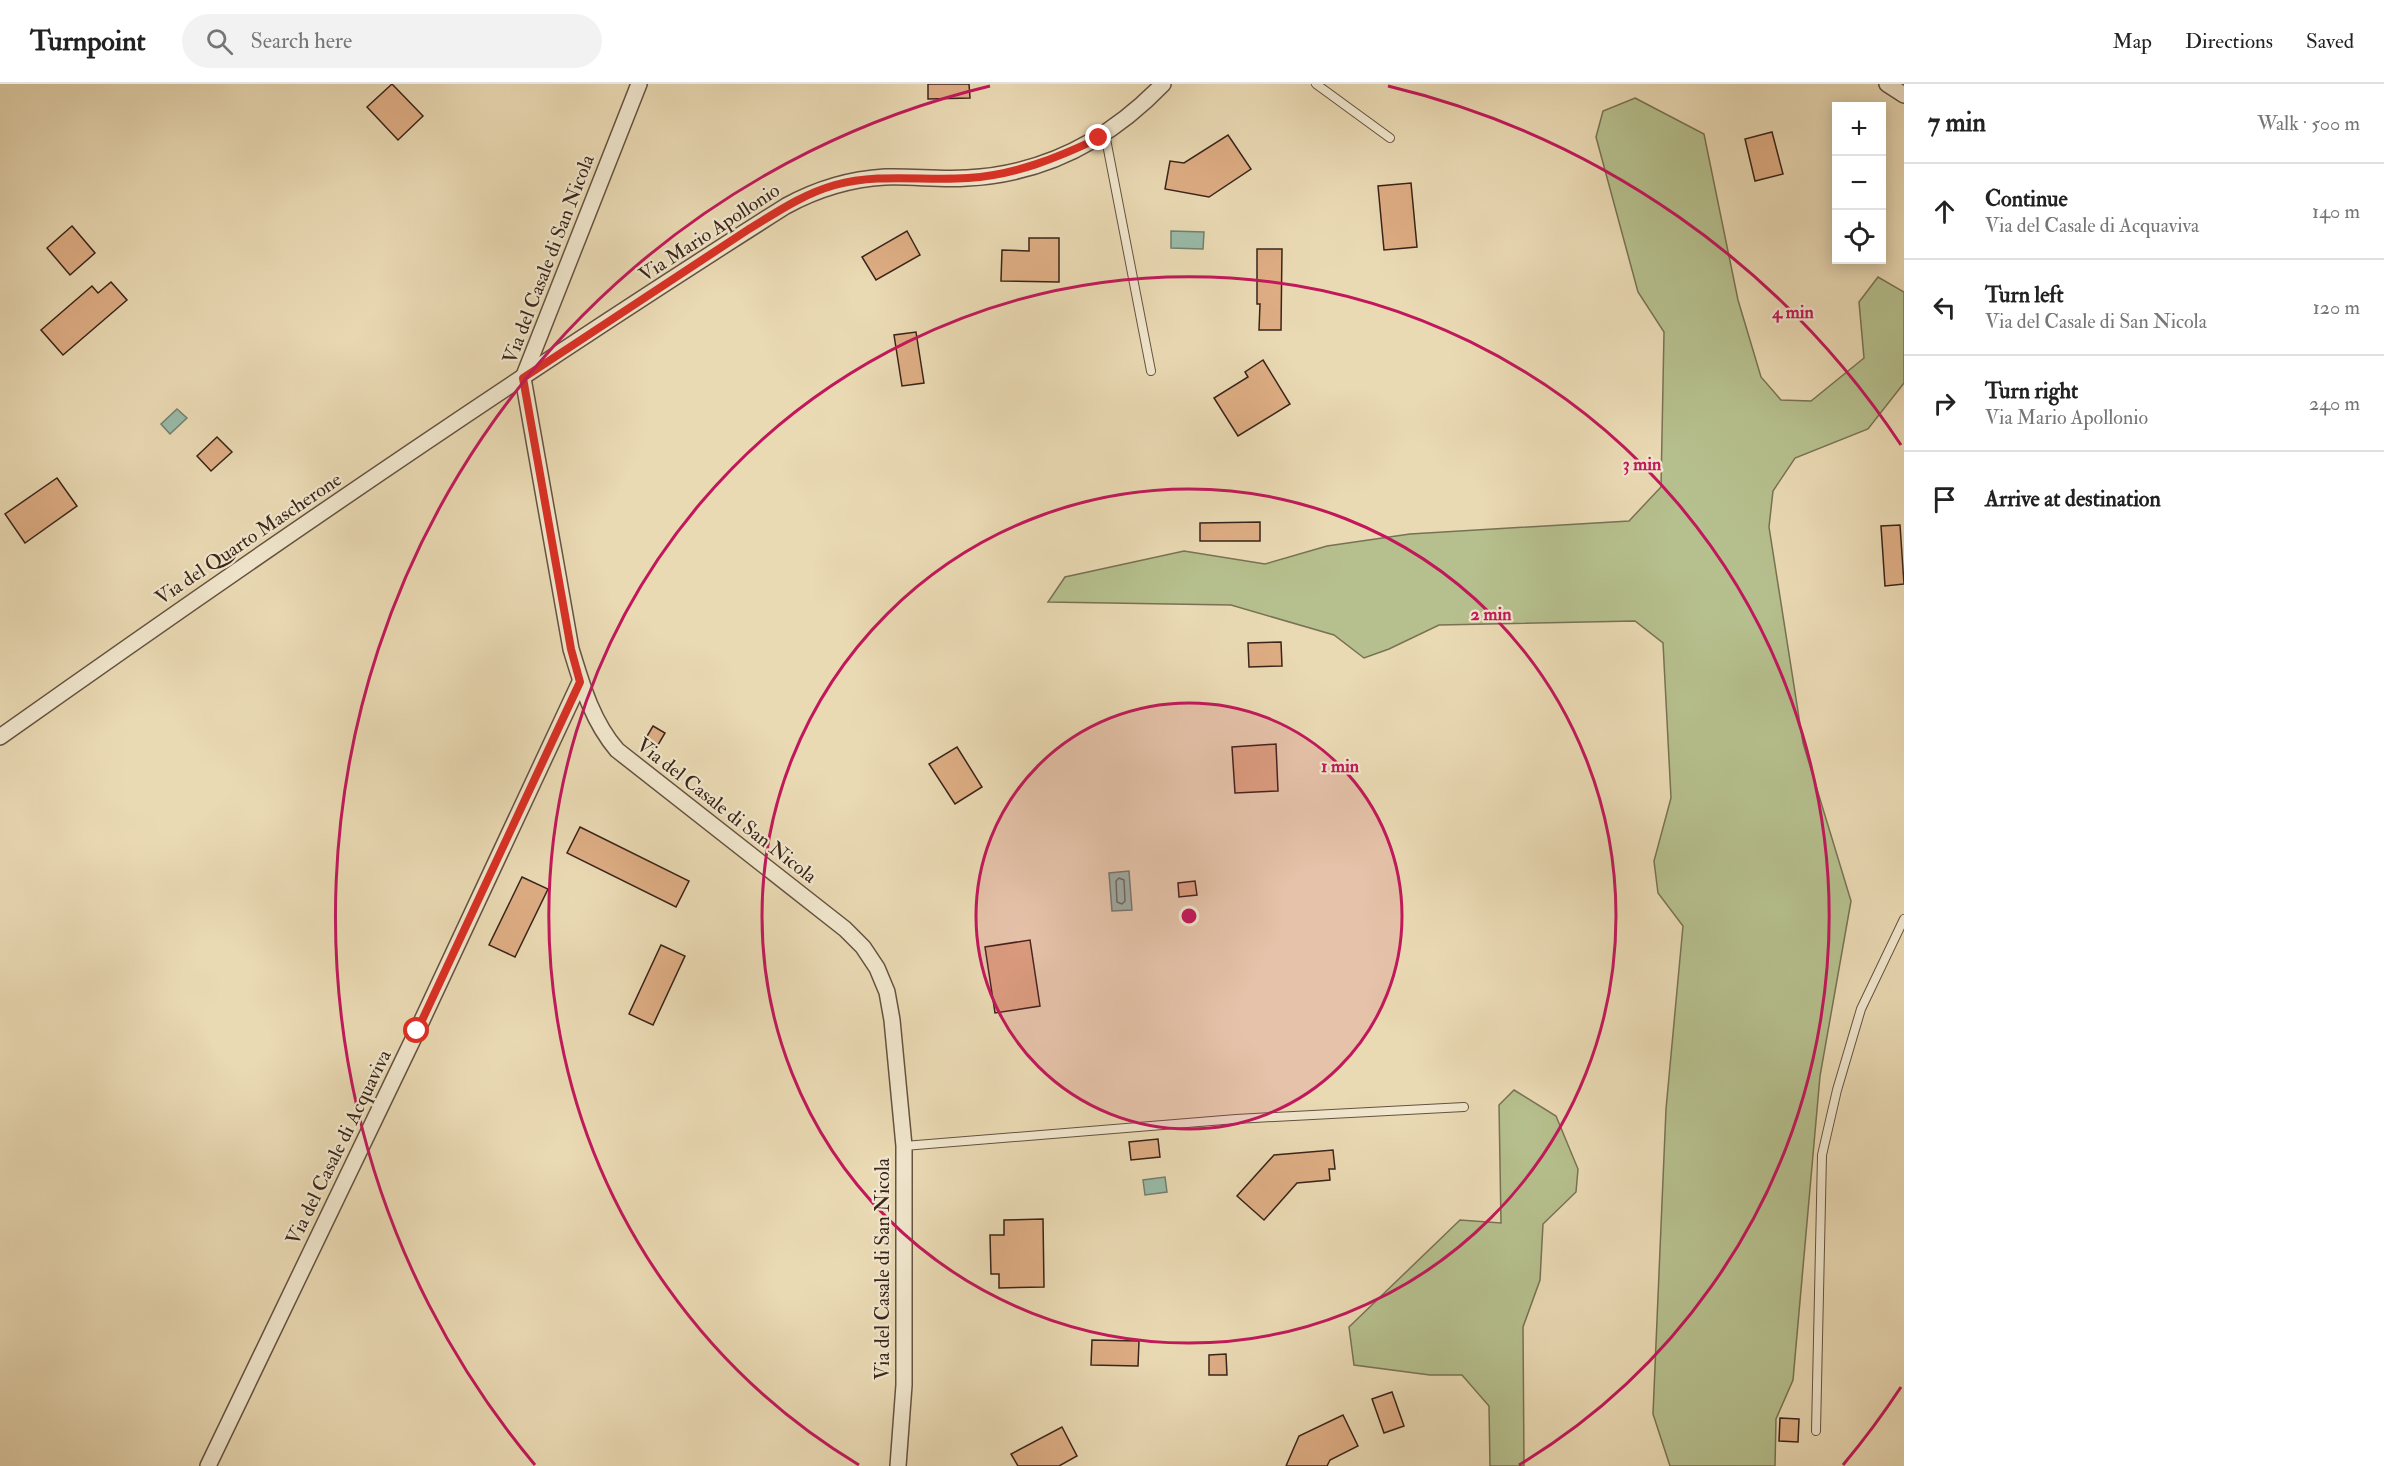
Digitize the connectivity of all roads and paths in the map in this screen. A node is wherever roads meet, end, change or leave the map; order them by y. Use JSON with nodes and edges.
{"nodes":[{"id":1,"x":639,"y":84,"type":"edge"},
{"id":2,"x":1163,"y":84,"type":"edge"},
{"id":3,"x":1316,"y":84,"type":"edge"},
{"id":4,"x":1887,"y":84,"type":"edge"},
{"id":5,"x":1904,"y":95,"type":"edge"},
{"id":6,"x":1105,"y":134,"type":"junction"},
{"id":7,"x":1390,"y":138,"type":"dead end"},
{"id":8,"x":1152,"y":371,"type":"dead end"},
{"id":9,"x":523,"y":378,"type":"junction"},
{"id":10,"x":580,"y":682,"type":"junction"},
{"id":11,"x":0,"y":737,"type":"edge"},
{"id":12,"x":1904,"y":919,"type":"edge"},
{"id":13,"x":1464,"y":1107,"type":"dead end"},
{"id":14,"x":904,"y":1146,"type":"junction"},
{"id":15,"x":1816,"y":1431,"type":"dead end"},
{"id":16,"x":208,"y":1466,"type":"edge"},
{"id":17,"x":898,"y":1466,"type":"edge"}],
"edges":[{"from":1,"to":9,"type":"street","name":"Via del Casale di San Nicola"},
{"from":2,"to":6,"type":"street","name":"Via Mario Apollonio"},
{"from":3,"to":7,"type":"lane"},
{"from":4,"to":5,"type":"street"},
{"from":6,"to":8,"type":"lane"},
{"from":6,"to":9,"type":"street","name":"Via Mario Apollonio"},
{"from":9,"to":10,"type":"street","name":"Via del Casale di San Nicola"},
{"from":9,"to":11,"type":"street","name":"Via del Quarto Mascherone"},
{"from":10,"to":14,"type":"street","name":"Via del Casale di San Nicola"},
{"from":10,"to":16,"type":"street","name":"Via del Casale di Acquaviva"},
{"from":12,"to":15,"type":"lane"},
{"from":13,"to":14,"type":"lane"},
{"from":14,"to":17,"type":"street","name":"Via del Casale di San Nicola"}]}
